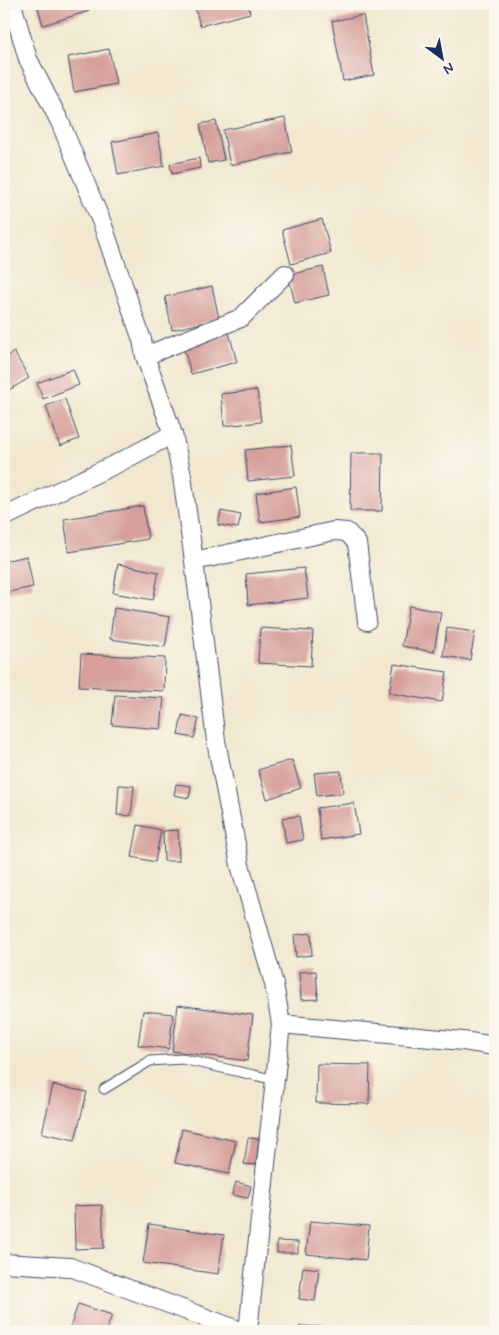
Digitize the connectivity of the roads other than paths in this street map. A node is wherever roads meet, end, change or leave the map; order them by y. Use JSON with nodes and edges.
{"nodes":[{"id":1,"x":12,"y":4,"type":"edge"},
{"id":2,"x":285,"y":274,"type":"dead end"},
{"id":3,"x":145,"y":356,"type":"junction"},
{"id":4,"x":173,"y":434,"type":"junction"},
{"id":5,"x":4,"y":517,"type":"edge"},
{"id":6,"x":194,"y":561,"type":"junction"},
{"id":7,"x":366,"y":622,"type":"dead end"},
{"id":8,"x":281,"y":1024,"type":"junction"},
{"id":9,"x":495,"y":1046,"type":"edge"},
{"id":10,"x":276,"y":1080,"type":"junction"},
{"id":11,"x":104,"y":1089,"type":"dead end"},
{"id":12,"x":4,"y":1263,"type":"edge"},
{"id":13,"x":241,"y":1331,"type":"edge"},
{"id":14,"x":248,"y":1331,"type":"edge"}],
"edges":[{"from":1,"to":3,"type":"street"},
{"from":2,"to":3,"type":"street"},
{"from":3,"to":4,"type":"street"},
{"from":4,"to":5,"type":"street"},
{"from":4,"to":6,"type":"street"},
{"from":6,"to":7,"type":"street"},
{"from":6,"to":8,"type":"street"},
{"from":8,"to":9,"type":"street"},
{"from":8,"to":10,"type":"street"},
{"from":10,"to":11,"type":"lane"},
{"from":10,"to":14,"type":"street"},
{"from":12,"to":13,"type":"street"}]}
